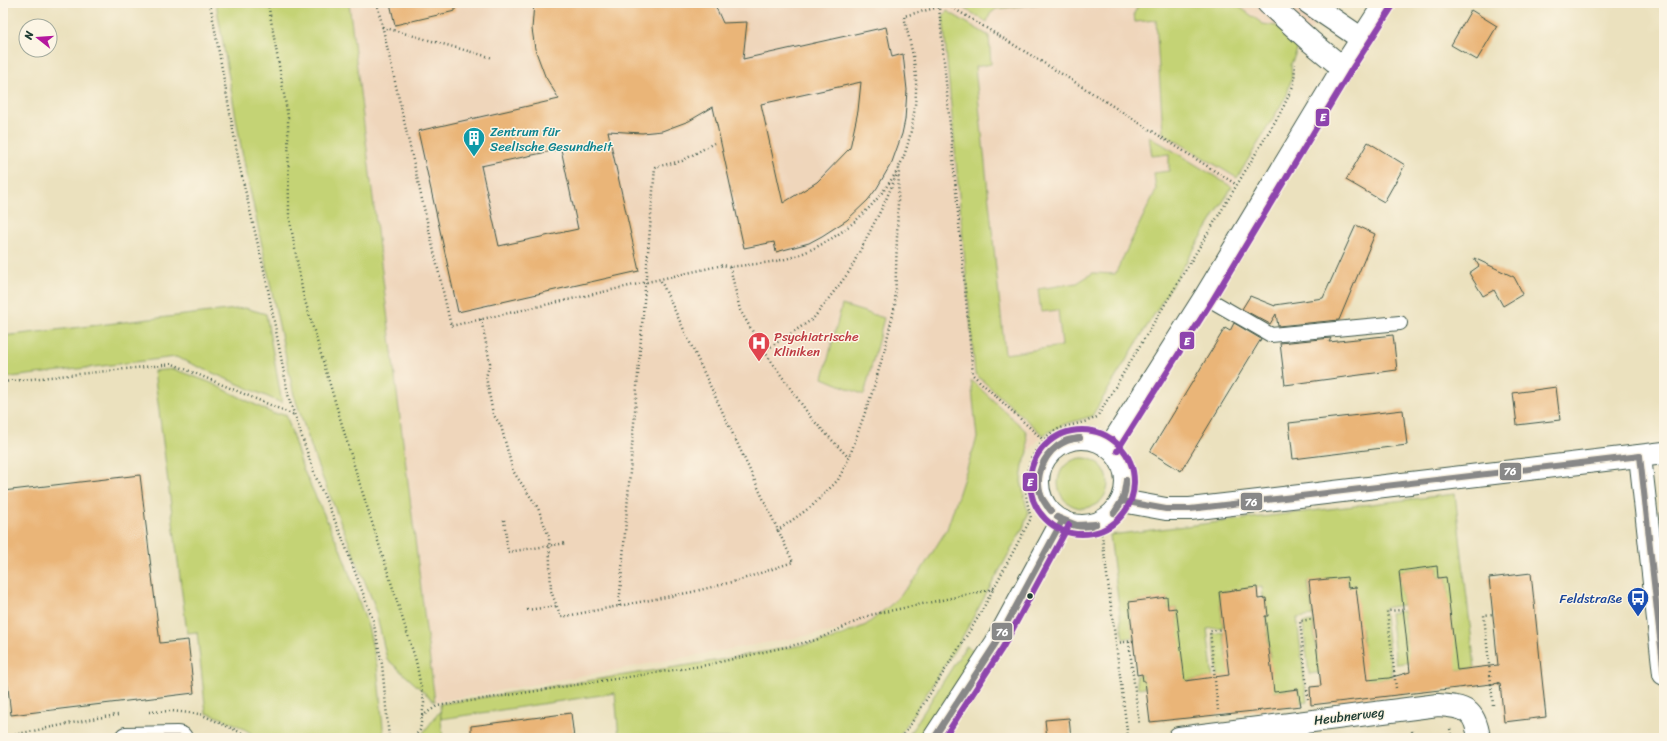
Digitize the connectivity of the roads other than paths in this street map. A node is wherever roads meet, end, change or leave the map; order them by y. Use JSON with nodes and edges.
{"nodes":[{"id":1,"x":1268,"y":3,"type":"edge"},
{"id":2,"x":1308,"y":3,"type":"edge"},
{"id":3,"x":1385,"y":3,"type":"edge"},
{"id":4,"x":1362,"y":39,"type":"junction"},
{"id":5,"x":1343,"y":68,"type":"junction"},
{"id":6,"x":1205,"y":296,"type":"junction"},
{"id":7,"x":1400,"y":323,"type":"dead end"},
{"id":8,"x":1110,"y":447,"type":"junction"},
{"id":9,"x":1664,"y":453,"type":"edge"},
{"id":10,"x":1640,"y":456,"type":"junction"},
{"id":11,"x":1122,"y":501,"type":"junction"},
{"id":12,"x":1062,"y":521,"type":"junction"},
{"id":13,"x":1664,"y":674,"type":"edge"},
{"id":14,"x":126,"y":738,"type":"edge"},
{"id":15,"x":181,"y":738,"type":"edge"},
{"id":16,"x":934,"y":738,"type":"edge"},
{"id":17,"x":1179,"y":738,"type":"edge"},
{"id":18,"x":1479,"y":738,"type":"edge"}],
"edges":[{"from":1,"to":5,"type":"street"},
{"from":2,"to":4,"type":"street"},
{"from":3,"to":4,"type":"street"},
{"from":4,"to":5,"type":"street"},
{"from":5,"to":6,"type":"street"},
{"from":6,"to":7,"type":"lane"},
{"from":6,"to":8,"type":"street"},
{"from":8,"to":11,"type":"street"},
{"from":8,"to":12,"type":"street"},
{"from":9,"to":10,"type":"street"},
{"from":10,"to":11,"type":"street"},
{"from":10,"to":13,"type":"street"},
{"from":11,"to":12,"type":"street"},
{"from":12,"to":16,"type":"street"},
{"from":14,"to":15,"type":"street"},
{"from":17,"to":18,"type":"street","name":"Heubnerweg"}]}
